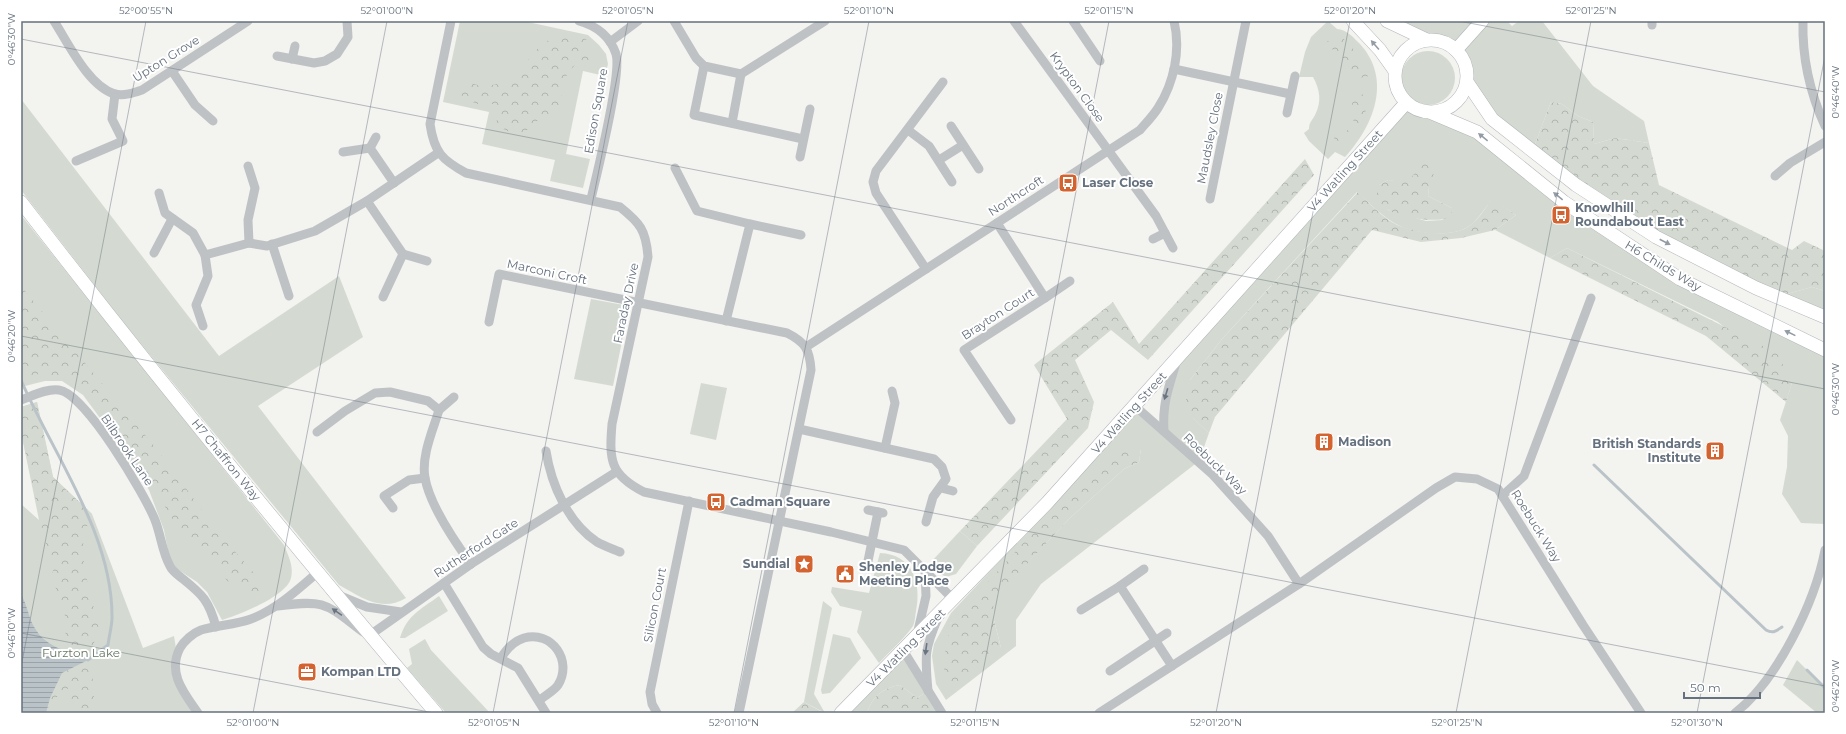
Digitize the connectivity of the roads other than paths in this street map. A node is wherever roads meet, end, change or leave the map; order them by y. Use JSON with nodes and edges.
{"nodes":[{"id":1,"x":54,"y":21,"type":"edge"},
{"id":2,"x":347,"y":21,"type":"edge"},
{"id":3,"x":451,"y":21,"type":"edge"},
{"id":4,"x":579,"y":21,"type":"edge"},
{"id":5,"x":638,"y":21,"type":"edge"},
{"id":6,"x":674,"y":21,"type":"edge"},
{"id":7,"x":825,"y":21,"type":"edge"},
{"id":8,"x":1014,"y":21,"type":"edge"},
{"id":9,"x":1073,"y":21,"type":"edge"},
{"id":10,"x":1174,"y":21,"type":"edge"},
{"id":11,"x":1246,"y":21,"type":"edge"},
{"id":12,"x":1352,"y":21,"type":"edge"},
{"id":13,"x":1387,"y":21,"type":"edge"},
{"id":14,"x":1482,"y":21,"type":"edge"},
{"id":15,"x":1803,"y":21,"type":"edge"},
{"id":16,"x":241,"y":23,"type":"edge"},
{"id":17,"x":1427,"y":40,"type":"junction"},
{"id":18,"x":610,"y":42,"type":"junction"},
{"id":19,"x":294,"y":46,"type":"dead end"},
{"id":20,"x":1456,"y":50,"type":"junction"},
{"id":21,"x":278,"y":56,"type":"dead end"},
{"id":22,"x":292,"y":59,"type":"junction"},
{"id":23,"x":1100,"y":61,"type":"dead end"},
{"id":24,"x":704,"y":66,"type":"junction"},
{"id":25,"x":1174,"y":69,"type":"junction"},
{"id":26,"x":172,"y":71,"type":"junction"},
{"id":27,"x":1395,"y":71,"type":"junction"},
{"id":28,"x":741,"y":74,"type":"junction"},
{"id":29,"x":1295,"y":76,"type":"dead end"},
{"id":30,"x":943,"y":82,"type":"dead end"},
{"id":31,"x":1233,"y":82,"type":"junction"},
{"id":32,"x":1467,"y":82,"type":"junction"},
{"id":33,"x":114,"y":94,"type":"junction"},
{"id":34,"x":1290,"y":94,"type":"junction"},
{"id":35,"x":1406,"y":103,"type":"junction"},
{"id":36,"x":810,"y":109,"type":"dead end"},
{"id":37,"x":1287,"y":113,"type":"dead end"},
{"id":38,"x":1432,"y":113,"type":"junction"},
{"id":39,"x":213,"y":120,"type":"dead end"},
{"id":40,"x":732,"y":123,"type":"junction"},
{"id":41,"x":951,"y":126,"type":"dead end"},
{"id":42,"x":1825,"y":126,"type":"edge"},
{"id":43,"x":908,"y":130,"type":"junction"},
{"id":44,"x":376,"y":138,"type":"dead end"},
{"id":45,"x":803,"y":139,"type":"junction"},
{"id":46,"x":1825,"y":142,"type":"edge"},
{"id":47,"x":962,"y":145,"type":"junction"},
{"id":48,"x":370,"y":148,"type":"junction"},
{"id":49,"x":1108,"y":150,"type":"junction"},
{"id":50,"x":343,"y":152,"type":"dead end"},
{"id":51,"x":438,"y":153,"type":"junction"},
{"id":52,"x":800,"y":157,"type":"dead end"},
{"id":53,"x":939,"y":160,"type":"junction"},
{"id":54,"x":76,"y":161,"type":"dead end"},
{"id":55,"x":248,"y":166,"type":"dead end"},
{"id":56,"x":674,"y":168,"type":"dead end"},
{"id":57,"x":978,"y":169,"type":"dead end"},
{"id":58,"x":1775,"y":176,"type":"dead end"},
{"id":59,"x":952,"y":182,"type":"dead end"},
{"id":60,"x":394,"y":183,"type":"junction"},
{"id":61,"x":159,"y":193,"type":"dead end"},
{"id":62,"x":591,"y":199,"type":"junction"},
{"id":63,"x":1210,"y":199,"type":"dead end"},
{"id":64,"x":367,"y":201,"type":"junction"},
{"id":65,"x":21,"y":202,"type":"edge"},
{"id":66,"x":172,"y":219,"type":"junction"},
{"id":67,"x":997,"y":222,"type":"junction"},
{"id":68,"x":750,"y":224,"type":"junction"},
{"id":69,"x":1165,"y":232,"type":"junction"},
{"id":70,"x":801,"y":235,"type":"dead end"},
{"id":71,"x":1154,"y":239,"type":"dead end"},
{"id":72,"x":249,"y":243,"type":"junction"},
{"id":73,"x":272,"y":244,"type":"junction"},
{"id":74,"x":1172,"y":248,"type":"dead end"},
{"id":75,"x":154,"y":253,"type":"dead end"},
{"id":76,"x":403,"y":254,"type":"junction"},
{"id":77,"x":205,"y":255,"type":"junction"},
{"id":78,"x":427,"y":261,"type":"dead end"},
{"id":79,"x":926,"y":269,"type":"junction"},
{"id":80,"x":1070,"y":281,"type":"dead end"},
{"id":81,"x":289,"y":296,"type":"dead end"},
{"id":82,"x":383,"y":297,"type":"dead end"},
{"id":83,"x":1045,"y":298,"type":"junction"},
{"id":84,"x":1591,"y":298,"type":"dead end"},
{"id":85,"x":638,"y":304,"type":"junction"},
{"id":86,"x":1825,"y":317,"type":"edge"},
{"id":87,"x":726,"y":321,"type":"junction"},
{"id":88,"x":489,"y":322,"type":"dead end"},
{"id":89,"x":203,"y":326,"type":"dead end"},
{"id":90,"x":806,"y":347,"type":"junction"},
{"id":91,"x":1825,"y":350,"type":"edge"},
{"id":92,"x":1178,"y":357,"type":"junction"},
{"id":93,"x":892,"y":390,"type":"dead end"},
{"id":94,"x":454,"y":397,"type":"dead end"},
{"id":95,"x":21,"y":400,"type":"edge"},
{"id":96,"x":1135,"y":406,"type":"junction"},
{"id":97,"x":440,"y":410,"type":"junction"},
{"id":98,"x":1011,"y":420,"type":"dead end"},
{"id":99,"x":799,"y":429,"type":"junction"},
{"id":100,"x":1164,"y":431,"type":"junction"},
{"id":101,"x":317,"y":432,"type":"dead end"},
{"id":102,"x":885,"y":448,"type":"junction"},
{"id":103,"x":546,"y":451,"type":"dead end"},
{"id":104,"x":616,"y":472,"type":"junction"},
{"id":105,"x":425,"y":478,"type":"junction"},
{"id":106,"x":941,"y":488,"type":"junction"},
{"id":107,"x":953,"y":491,"type":"dead end"},
{"id":108,"x":1502,"y":496,"type":"junction"},
{"id":109,"x":689,"y":501,"type":"junction"},
{"id":110,"x":564,"y":504,"type":"junction"},
{"id":111,"x":393,"y":508,"type":"dead end"},
{"id":112,"x":868,"y":510,"type":"dead end"},
{"id":113,"x":780,"y":521,"type":"junction"},
{"id":114,"x":926,"y":522,"type":"dead end"},
{"id":115,"x":872,"y":541,"type":"junction"},
{"id":116,"x":1825,"y":550,"type":"edge"},
{"id":117,"x":620,"y":552,"type":"dead end"},
{"id":118,"x":868,"y":561,"type":"dead end"},
{"id":119,"x":1824,"y":563,"type":"edge"},
{"id":120,"x":471,"y":564,"type":"junction"},
{"id":121,"x":1144,"y":569,"type":"dead end"},
{"id":122,"x":925,"y":571,"type":"junction"},
{"id":123,"x":318,"y":572,"type":"junction"},
{"id":124,"x":444,"y":583,"type":"junction"},
{"id":125,"x":1299,"y":584,"type":"junction"},
{"id":126,"x":1120,"y":586,"type":"junction"},
{"id":127,"x":335,"y":593,"type":"junction"},
{"id":128,"x":954,"y":600,"type":"junction"},
{"id":129,"x":278,"y":606,"type":"junction"},
{"id":130,"x":1081,"y":610,"type":"dead end"},
{"id":131,"x":401,"y":612,"type":"junction"},
{"id":132,"x":940,"y":613,"type":"junction"},
{"id":133,"x":216,"y":627,"type":"junction"},
{"id":134,"x":1167,"y":633,"type":"dead end"},
{"id":135,"x":917,"y":637,"type":"junction"},
{"id":136,"x":374,"y":640,"type":"junction"},
{"id":137,"x":1155,"y":642,"type":"junction"},
{"id":138,"x":903,"y":650,"type":"junction"},
{"id":139,"x":500,"y":658,"type":"junction"},
{"id":140,"x":1172,"y":666,"type":"junction"},
{"id":141,"x":1110,"y":671,"type":"dead end"},
{"id":142,"x":928,"y":691,"type":"junction"},
{"id":143,"x":539,"y":701,"type":"junction"},
{"id":144,"x":1739,"y":712,"type":"edge"},
{"id":145,"x":198,"y":713,"type":"edge"},
{"id":146,"x":436,"y":713,"type":"edge"},
{"id":147,"x":546,"y":713,"type":"edge"},
{"id":148,"x":657,"y":713,"type":"edge"},
{"id":149,"x":739,"y":713,"type":"edge"},
{"id":150,"x":841,"y":713,"type":"edge"},
{"id":151,"x":942,"y":713,"type":"edge"},
{"id":152,"x":1099,"y":713,"type":"edge"},
{"id":153,"x":1641,"y":713,"type":"edge"}],
"edges":[{"from":1,"to":33,"type":"street"},
{"from":2,"to":22,"type":"street"},
{"from":3,"to":51,"type":"street"},
{"from":4,"to":18,"type":"street","name":"Edison Square"},
{"from":5,"to":18,"type":"street"},
{"from":6,"to":24,"type":"street"},
{"from":7,"to":28,"type":"street"},
{"from":8,"to":49,"type":"street","name":"Krypton Close"},
{"from":9,"to":23,"type":"street"},
{"from":10,"to":25,"type":"street","name":"Northcroft"},
{"from":11,"to":31,"type":"street","name":"Maudsley Close"},
{"from":27,"to":12,"type":"street","one_way":true},
{"from":13,"to":17,"type":"street"},
{"from":14,"to":20,"type":"street"},
{"from":15,"to":42,"type":"street"},
{"from":16,"to":26,"type":"street","name":"Upton Grove"},
{"from":17,"to":20,"type":"street"},
{"from":17,"to":27,"type":"street"},
{"from":18,"to":62,"type":"street","name":"Edison Square"},
{"from":19,"to":22,"type":"street"},
{"from":20,"to":32,"type":"street"},
{"from":21,"to":22,"type":"street"},
{"from":24,"to":28,"type":"street"},
{"from":24,"to":40,"type":"street"},
{"from":25,"to":31,"type":"street","name":"Maudsley Close"},
{"from":25,"to":49,"type":"street","name":"Northcroft"},
{"from":26,"to":33,"type":"street","name":"Upton Grove"},
{"from":26,"to":39,"type":"street"},
{"from":27,"to":35,"type":"street"},
{"from":28,"to":40,"type":"street"},
{"from":29,"to":34,"type":"street"},
{"from":30,"to":43,"type":"street"},
{"from":31,"to":34,"type":"street","name":"Maudsley Close"},
{"from":31,"to":63,"type":"street","name":"Maudsley Close"},
{"from":32,"to":38,"type":"street"},
{"from":32,"to":86,"type":"street","name":"H6 Childs Way","one_way":true},
{"from":33,"to":54,"type":"street"},
{"from":34,"to":37,"type":"street"},
{"from":35,"to":38,"type":"street"},
{"from":35,"to":92,"type":"street","name":"V4 Watling Street"},
{"from":36,"to":45,"type":"street"},
{"from":91,"to":38,"type":"street","name":"H6 Childs Way","one_way":true},
{"from":40,"to":45,"type":"street"},
{"from":41,"to":47,"type":"street"},
{"from":43,"to":53,"type":"street"},
{"from":43,"to":79,"type":"street"},
{"from":44,"to":48,"type":"street"},
{"from":45,"to":52,"type":"street"},
{"from":46,"to":58,"type":"street"},
{"from":47,"to":53,"type":"street"},
{"from":47,"to":57,"type":"street"},
{"from":48,"to":50,"type":"street"},
{"from":48,"to":60,"type":"street"},
{"from":49,"to":67,"type":"street","name":"Northcroft"},
{"from":49,"to":69,"type":"street"},
{"from":51,"to":60,"type":"street"},
{"from":51,"to":62,"type":"street","name":"Faraday Drive"},
{"from":53,"to":59,"type":"street"},
{"from":55,"to":72,"type":"street"},
{"from":56,"to":68,"type":"street"},
{"from":60,"to":64,"type":"street"},
{"from":61,"to":66,"type":"street"},
{"from":62,"to":85,"type":"street","name":"Faraday Drive"},
{"from":64,"to":73,"type":"street"},
{"from":64,"to":76,"type":"street"},
{"from":65,"to":123,"type":"street","name":"H7 Chaffron Way"},
{"from":66,"to":75,"type":"street"},
{"from":66,"to":77,"type":"street"},
{"from":67,"to":79,"type":"street","name":"Northcroft"},
{"from":67,"to":83,"type":"street","name":"Brayton Court"},
{"from":68,"to":70,"type":"street"},
{"from":68,"to":87,"type":"street"},
{"from":69,"to":71,"type":"street"},
{"from":69,"to":74,"type":"street"},
{"from":72,"to":73,"type":"street"},
{"from":72,"to":77,"type":"street"},
{"from":73,"to":81,"type":"street"},
{"from":76,"to":78,"type":"street"},
{"from":76,"to":82,"type":"street"},
{"from":77,"to":89,"type":"street"},
{"from":79,"to":90,"type":"street","name":"Northcroft"},
{"from":80,"to":83,"type":"street","name":"Brayton Court"},
{"from":83,"to":98,"type":"street","name":"Brayton Court"},
{"from":84,"to":108,"type":"street"},
{"from":85,"to":87,"type":"street"},
{"from":85,"to":88,"type":"street","name":"Marconi Croft"},
{"from":85,"to":104,"type":"street","name":"Faraday Drive"},
{"from":87,"to":90,"type":"street"},
{"from":90,"to":99,"type":"street"},
{"from":92,"to":96,"type":"street","name":"V4 Watling Street"},
{"from":92,"to":100,"type":"street","one_way":true},
{"from":93,"to":102,"type":"street"},
{"from":94,"to":97,"type":"street"},
{"from":95,"to":133,"type":"street","name":"Bilbrook Lane"},
{"from":96,"to":100,"type":"street","name":"Roebuck Way"},
{"from":96,"to":128,"type":"street","name":"V4 Watling Street"},
{"from":97,"to":101,"type":"street"},
{"from":97,"to":105,"type":"street"},
{"from":99,"to":102,"type":"street"},
{"from":99,"to":113,"type":"street"},
{"from":100,"to":125,"type":"street","name":"Roebuck Way"},
{"from":102,"to":106,"type":"street"},
{"from":103,"to":110,"type":"street"},
{"from":104,"to":109,"type":"street"},
{"from":104,"to":110,"type":"street","name":"Rutherford Gate"},
{"from":105,"to":111,"type":"street"},
{"from":105,"to":120,"type":"street"},
{"from":106,"to":107,"type":"street"},
{"from":106,"to":114,"type":"street"},
{"from":108,"to":125,"type":"street","name":"Roebuck Way"},
{"from":108,"to":153,"type":"street","name":"Roebuck Way"},
{"from":109,"to":113,"type":"street"},
{"from":109,"to":148,"type":"street","name":"Silicon Court"},
{"from":110,"to":117,"type":"street"},
{"from":110,"to":120,"type":"street","name":"Rutherford Gate"},
{"from":112,"to":115,"type":"street"},
{"from":113,"to":115,"type":"street"},
{"from":113,"to":149,"type":"street"},
{"from":115,"to":118,"type":"street"},
{"from":115,"to":122,"type":"street"},
{"from":116,"to":119,"type":"street"},
{"from":119,"to":144,"type":"street"},
{"from":120,"to":124,"type":"street","name":"Rutherford Gate"},
{"from":121,"to":126,"type":"street"},
{"from":122,"to":128,"type":"street"},
{"from":122,"to":135,"type":"street"},
{"from":123,"to":127,"type":"street","name":"H7 Chaffron Way"},
{"from":123,"to":129,"type":"street"},
{"from":124,"to":131,"type":"street","name":"Rutherford Gate"},
{"from":124,"to":139,"type":"street"},
{"from":125,"to":140,"type":"street","name":"Roebuck Way"},
{"from":126,"to":130,"type":"street"},
{"from":126,"to":137,"type":"street"},
{"from":127,"to":131,"type":"street"},
{"from":127,"to":136,"type":"street","name":"H7 Chaffron Way"},
{"from":128,"to":132,"type":"street","name":"V4 Watling Street"},
{"from":129,"to":133,"type":"street"},
{"from":136,"to":129,"type":"street","one_way":true},
{"from":131,"to":136,"type":"street","name":"Rutherford Gate"},
{"from":132,"to":135,"type":"street","name":"V4 Watling Street"},
{"from":132,"to":142,"type":"street","one_way":true},
{"from":133,"to":145,"type":"street"},
{"from":134,"to":137,"type":"street"},
{"from":135,"to":138,"type":"street","name":"V4 Watling Street"},
{"from":136,"to":146,"type":"street","name":"H7 Chaffron Way"},
{"from":137,"to":140,"type":"street"},
{"from":137,"to":141,"type":"street"},
{"from":138,"to":142,"type":"street"},
{"from":138,"to":150,"type":"street","name":"V4 Watling Street"},
{"from":139,"to":143,"type":"street"},
{"from":139,"to":143,"type":"street"},
{"from":140,"to":152,"type":"street","name":"Roebuck Way"},
{"from":142,"to":151,"type":"street"},
{"from":143,"to":147,"type":"street"}]}
